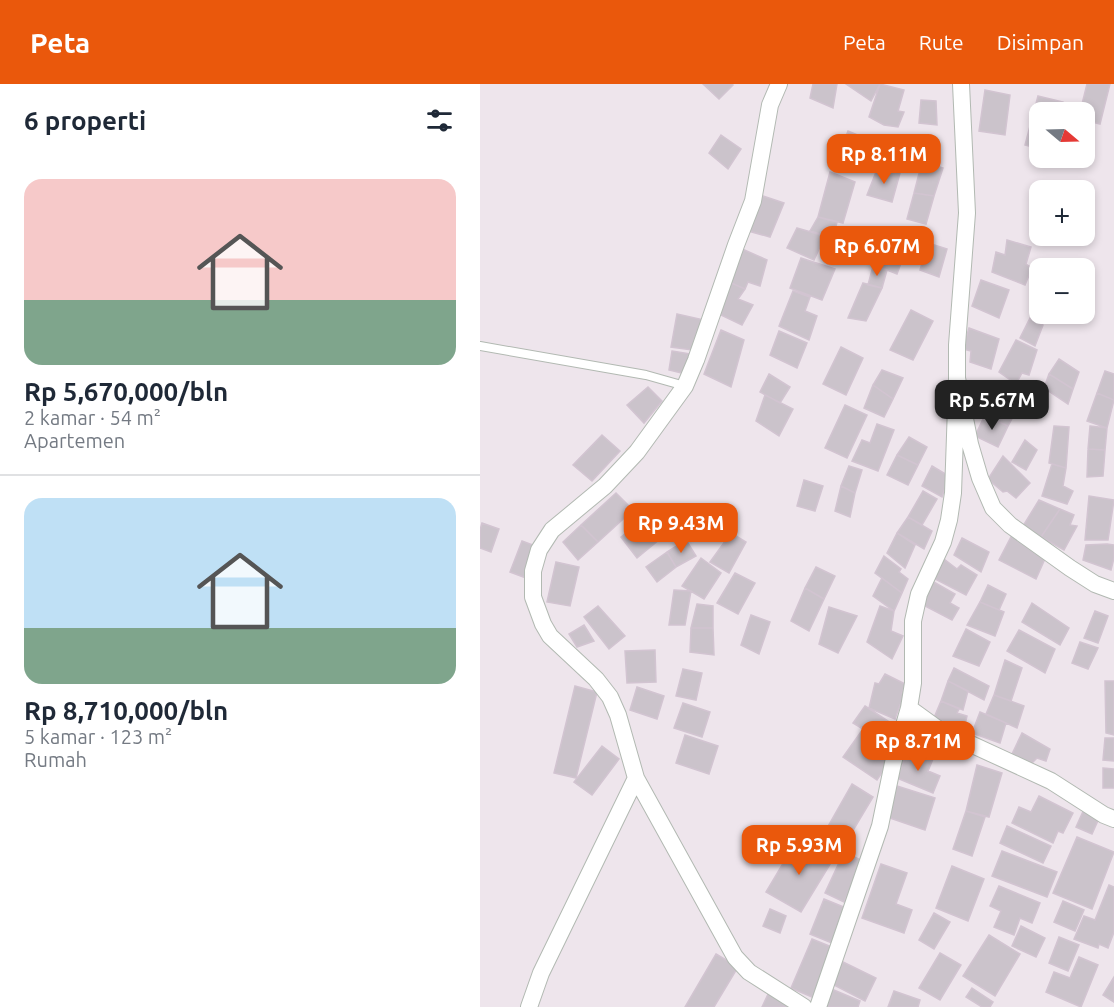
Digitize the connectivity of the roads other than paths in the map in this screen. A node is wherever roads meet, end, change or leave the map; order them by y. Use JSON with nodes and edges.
{"nodes":[{"id":1,"x":779,"y":84,"type":"edge"},
{"id":2,"x":961,"y":84,"type":"edge"},
{"id":3,"x":480,"y":346,"type":"edge"},
{"id":4,"x":957,"y":378,"type":"junction"},
{"id":5,"x":685,"y":386,"type":"junction"},
{"id":6,"x":1114,"y":591,"type":"edge"},
{"id":7,"x":909,"y":708,"type":"junction"},
{"id":8,"x":636,"y":778,"type":"junction"},
{"id":9,"x":1114,"y":819,"type":"edge"},
{"id":10,"x":529,"y":1007,"type":"edge"},
{"id":11,"x":804,"y":1007,"type":"edge"},
{"id":12,"x":818,"y":1007,"type":"edge"}],
"edges":[{"from":1,"to":5,"type":"street"},
{"from":2,"to":4,"type":"street"},
{"from":3,"to":5,"type":"lane"},
{"from":4,"to":6,"type":"street"},
{"from":4,"to":7,"type":"street"},
{"from":5,"to":8,"type":"street"},
{"from":7,"to":9,"type":"street"},
{"from":7,"to":12,"type":"street"},
{"from":8,"to":10,"type":"street"},
{"from":8,"to":11,"type":"street"}]}
